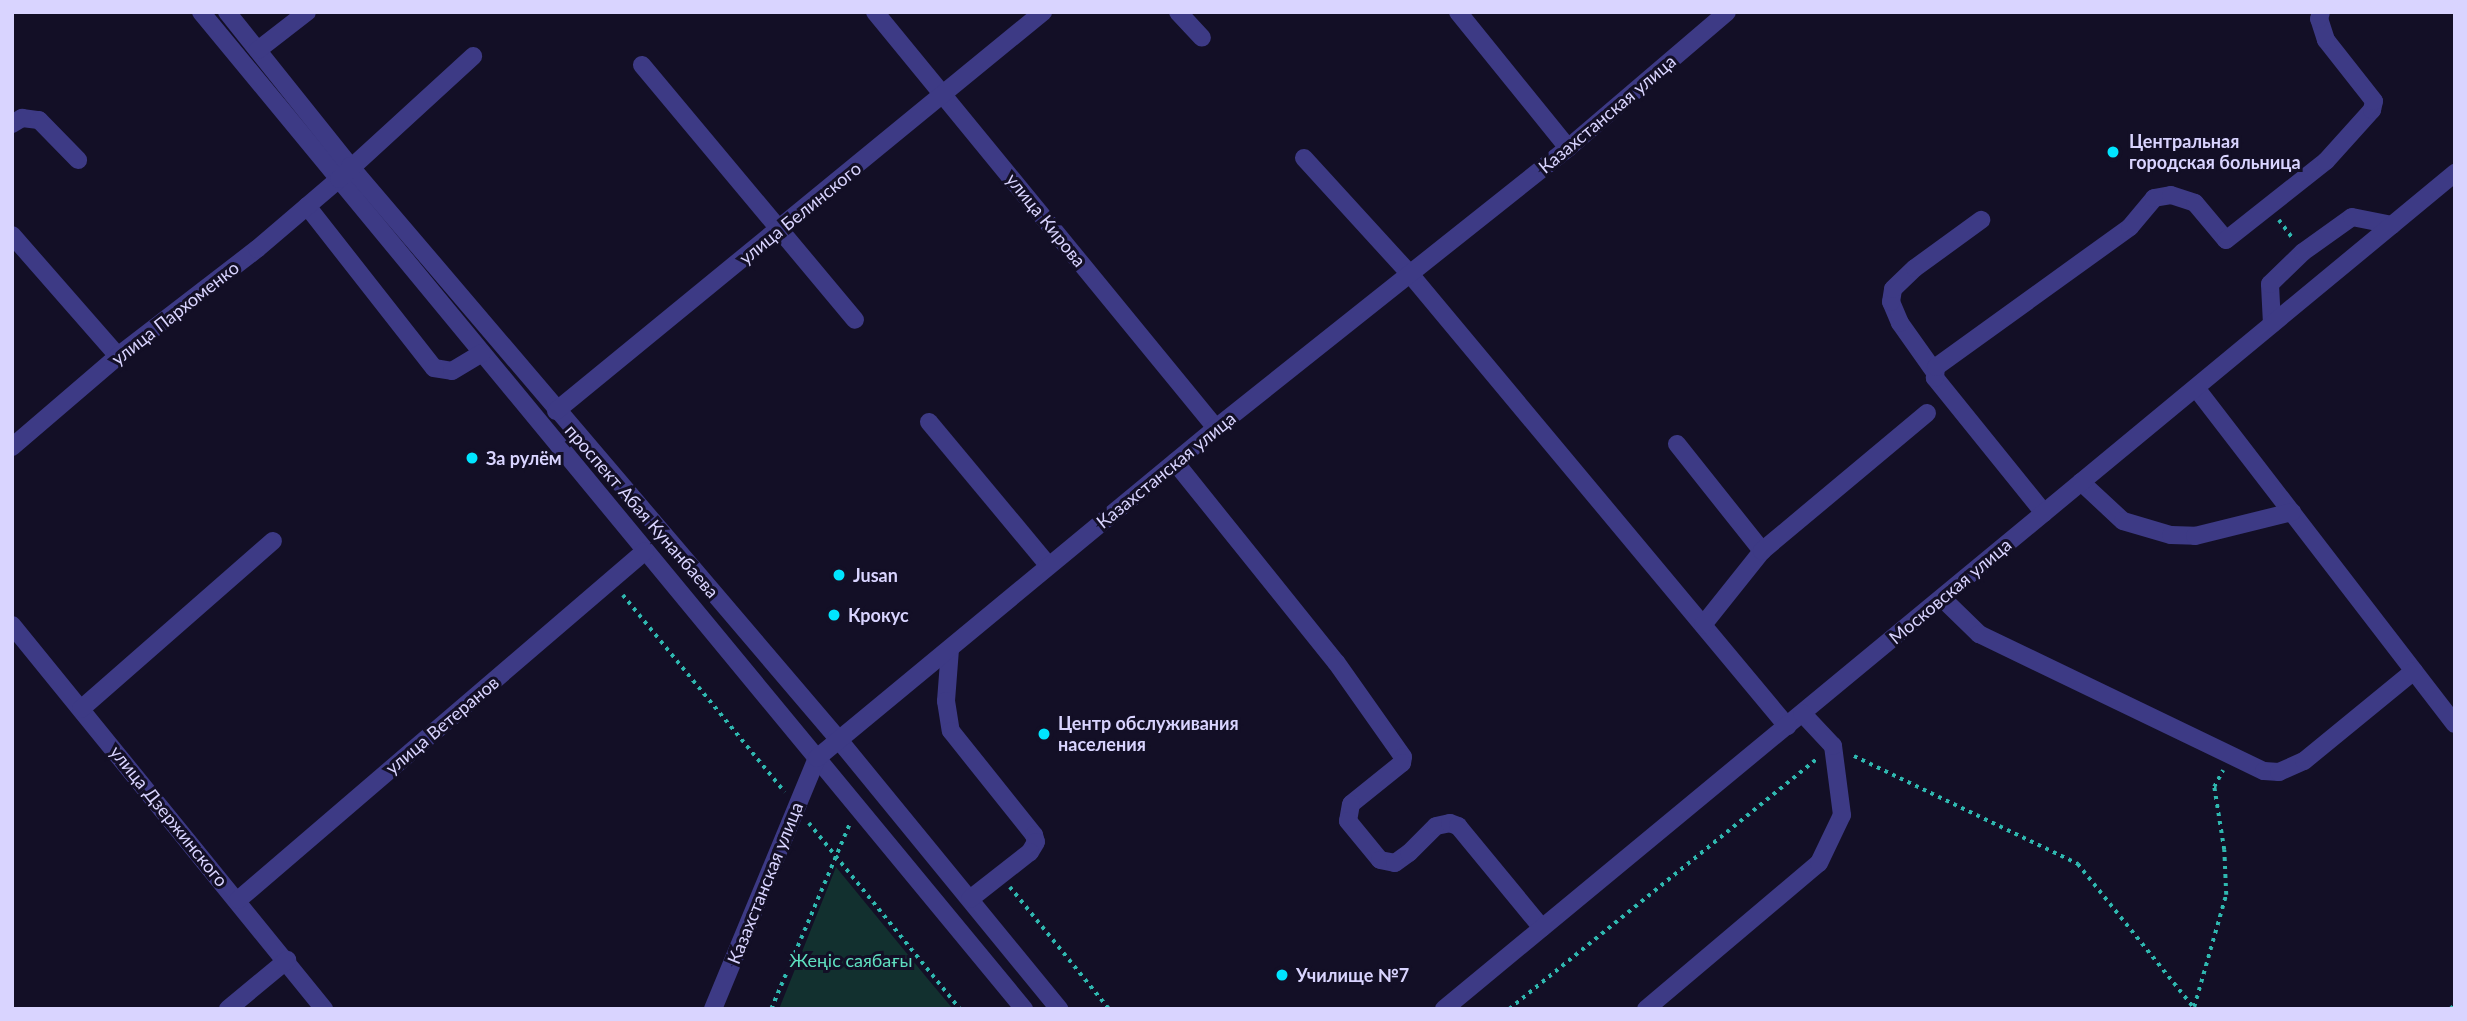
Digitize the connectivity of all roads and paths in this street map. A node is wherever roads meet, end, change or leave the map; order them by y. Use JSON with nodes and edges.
{"nodes":[{"id":1,"x":201,"y":12,"type":"edge"},
{"id":2,"x":227,"y":12,"type":"edge"},
{"id":3,"x":307,"y":12,"type":"edge"},
{"id":4,"x":875,"y":12,"type":"edge"},
{"id":5,"x":1043,"y":12,"type":"edge"},
{"id":6,"x":1178,"y":12,"type":"edge"},
{"id":7,"x":1458,"y":12,"type":"edge"},
{"id":8,"x":1727,"y":12,"type":"edge"},
{"id":9,"x":2321,"y":12,"type":"edge"},
{"id":10,"x":1202,"y":38,"type":"dead end"},
{"id":11,"x":258,"y":50,"type":"junction"},
{"id":12,"x":473,"y":56,"type":"dead end"},
{"id":13,"x":642,"y":65,"type":"dead end"},
{"id":14,"x":944,"y":95,"type":"junction"},
{"id":15,"x":12,"y":124,"type":"edge"},
{"id":16,"x":1568,"y":148,"type":"junction"},
{"id":17,"x":1304,"y":158,"type":"dead end"},
{"id":18,"x":78,"y":160,"type":"dead end"},
{"id":19,"x":344,"y":173,"type":"junction"},
{"id":20,"x":2455,"y":173,"type":"edge"},
{"id":21,"x":307,"y":206,"type":"junction"},
{"id":22,"x":2270,"y":208,"type":"junction"},
{"id":23,"x":1981,"y":220,"type":"dead end"},
{"id":24,"x":2392,"y":225,"type":"junction"},
{"id":25,"x":778,"y":231,"type":"junction"},
{"id":26,"x":12,"y":235,"type":"edge"},
{"id":27,"x":2303,"y":252,"type":"junction"},
{"id":28,"x":1410,"y":274,"type":"junction"},
{"id":29,"x":855,"y":320,"type":"dead end"},
{"id":30,"x":2272,"y":324,"type":"junction"},
{"id":31,"x":482,"y":353,"type":"junction"},
{"id":32,"x":118,"y":356,"type":"junction"},
{"id":33,"x":1934,"y":371,"type":"junction"},
{"id":34,"x":2196,"y":388,"type":"junction"},
{"id":35,"x":556,"y":411,"type":"junction"},
{"id":36,"x":1927,"y":413,"type":"dead end"},
{"id":37,"x":929,"y":422,"type":"dead end"},
{"id":38,"x":1216,"y":428,"type":"junction"},
{"id":39,"x":1677,"y":444,"type":"dead end"},
{"id":40,"x":12,"y":447,"type":"edge"},
{"id":41,"x":1175,"y":462,"type":"junction"},
{"id":42,"x":2081,"y":482,"type":"junction"},
{"id":43,"x":2292,"y":512,"type":"junction"},
{"id":44,"x":2044,"y":513,"type":"junction"},
{"id":45,"x":273,"y":541,"type":"dead end"},
{"id":46,"x":645,"y":551,"type":"junction"},
{"id":47,"x":1762,"y":551,"type":"junction"},
{"id":48,"x":1049,"y":566,"type":"junction"},
{"id":49,"x":1942,"y":598,"type":"junction"},
{"id":50,"x":12,"y":625,"type":"edge"},
{"id":51,"x":1703,"y":625,"type":"junction"},
{"id":52,"x":950,"y":649,"type":"junction"},
{"id":53,"x":2414,"y":671,"type":"junction"},
{"id":54,"x":81,"y":709,"type":"junction"},
{"id":55,"x":1802,"y":713,"type":"junction"},
{"id":56,"x":2455,"y":724,"type":"edge"},
{"id":57,"x":1787,"y":726,"type":"junction"},
{"id":58,"x":839,"y":740,"type":"junction"},
{"id":59,"x":1833,"y":746,"type":"junction"},
{"id":60,"x":2232,"y":755,"type":"junction"},
{"id":61,"x":817,"y":758,"type":"junction"},
{"id":62,"x":857,"y":806,"type":"junction"},
{"id":63,"x":1000,"y":875,"type":"junction"},
{"id":64,"x":970,"y":899,"type":"junction"},
{"id":65,"x":238,"y":900,"type":"junction"},
{"id":66,"x":1542,"y":928,"type":"junction"},
{"id":67,"x":287,"y":960,"type":"junction"},
{"id":68,"x":2455,"y":1005,"type":"edge"},
{"id":69,"x":2194,"y":1008,"type":"edge"},
{"id":70,"x":228,"y":1009,"type":"edge"},
{"id":71,"x":324,"y":1009,"type":"edge"},
{"id":72,"x":713,"y":1009,"type":"edge"},
{"id":73,"x":771,"y":1009,"type":"edge"},
{"id":74,"x":1024,"y":1009,"type":"edge"},
{"id":75,"x":1059,"y":1009,"type":"edge"},
{"id":76,"x":1109,"y":1009,"type":"edge"},
{"id":77,"x":1444,"y":1009,"type":"edge"},
{"id":78,"x":1509,"y":1009,"type":"edge"},
{"id":79,"x":1646,"y":1009,"type":"edge"},
{"id":80,"x":2450,"y":1009,"type":"edge"}],
"edges":[{"from":1,"to":19,"type":"street","name":"проспект Абая Кунанбаева"},
{"from":2,"to":11,"type":"street","name":"проспект Абая Кунанбаева"},
{"from":3,"to":11,"type":"street"},
{"from":4,"to":14,"type":"street","name":"улица Кирова"},
{"from":5,"to":14,"type":"street","name":"улица Белинского"},
{"from":6,"to":10,"type":"street"},
{"from":7,"to":16,"type":"street"},
{"from":8,"to":16,"type":"street","name":"Казахстанская улица"},
{"from":9,"to":22,"type":"street"},
{"from":11,"to":19,"type":"street","name":"проспект Абая Кунанбаева"},
{"from":12,"to":19,"type":"street","name":"улица Пархоменко"},
{"from":13,"to":25,"type":"street"},
{"from":14,"to":25,"type":"street","name":"улица Белинского"},
{"from":14,"to":38,"type":"street","name":"улица Кирова"},
{"from":15,"to":18,"type":"street"},
{"from":16,"to":28,"type":"street","name":"Казахстанская улица"},
{"from":17,"to":28,"type":"street"},
{"from":19,"to":21,"type":"street","name":"улица Пархоменко"},
{"from":19,"to":31,"type":"street","name":"проспект Абая Кунанбаева"},
{"from":19,"to":35,"type":"street","name":"проспект Абая Кунанбаева"},
{"from":20,"to":24,"type":"street","name":"Московская улица"},
{"from":21,"to":31,"type":"street"},
{"from":21,"to":32,"type":"street","name":"улица Пархоменко"},
{"from":22,"to":27,"type":"path"},
{"from":22,"to":33,"type":"street"},
{"from":23,"to":33,"type":"street"},
{"from":24,"to":27,"type":"street"},
{"from":24,"to":30,"type":"street","name":"Московская улица"},
{"from":25,"to":29,"type":"street"},
{"from":25,"to":35,"type":"street","name":"улица Белинского"},
{"from":26,"to":32,"type":"street"},
{"from":27,"to":30,"type":"street"},
{"from":28,"to":38,"type":"street","name":"Казахстанская улица"},
{"from":28,"to":51,"type":"street"},
{"from":30,"to":34,"type":"street","name":"Московская улица"},
{"from":31,"to":46,"type":"street","name":"проспект Абая Кунанбаева"},
{"from":32,"to":40,"type":"street","name":"улица Пархоменко"},
{"from":33,"to":44,"type":"street"},
{"from":34,"to":42,"type":"street","name":"Московская улица"},
{"from":34,"to":43,"type":"street"},
{"from":35,"to":58,"type":"street","name":"проспект Абая Кунанбаева"},
{"from":36,"to":47,"type":"street"},
{"from":37,"to":48,"type":"street"},
{"from":38,"to":41,"type":"street","name":"Казахстанская улица"},
{"from":39,"to":47,"type":"street"},
{"from":41,"to":48,"type":"street","name":"Казахстанская улица"},
{"from":41,"to":66,"type":"street"},
{"from":42,"to":43,"type":"street"},
{"from":42,"to":44,"type":"street","name":"Московская улица"},
{"from":43,"to":53,"type":"street"},
{"from":44,"to":49,"type":"street","name":"Московская улица"},
{"from":45,"to":54,"type":"street"},
{"from":46,"to":61,"type":"street","name":"проспект Абая Кунанбаева"},
{"from":46,"to":65,"type":"street","name":"улица Ветеранов"},
{"from":47,"to":51,"type":"street"},
{"from":48,"to":52,"type":"street","name":"Казахстанская улица"},
{"from":49,"to":55,"type":"street","name":"Московская улица"},
{"from":49,"to":60,"type":"street"},
{"from":50,"to":54,"type":"street","name":"улица Дзержинского"},
{"from":51,"to":57,"type":"street"},
{"from":52,"to":58,"type":"street","name":"Казахстанская улица"},
{"from":52,"to":63,"type":"street"},
{"from":53,"to":56,"type":"street"},
{"from":53,"to":60,"type":"street"},
{"from":54,"to":65,"type":"street","name":"улица Дзержинского"},
{"from":55,"to":57,"type":"street","name":"Московская улица"},
{"from":55,"to":59,"type":"street"},
{"from":57,"to":66,"type":"street","name":"Московская улица"},
{"from":58,"to":61,"type":"street","name":"Казахстанская улица"},
{"from":58,"to":64,"type":"street","name":"проспект Абая Кунанбаева"},
{"from":59,"to":69,"type":"path"},
{"from":59,"to":78,"type":"path"},
{"from":59,"to":79,"type":"street"},
{"from":60,"to":69,"type":"path"},
{"from":61,"to":62,"type":"street","name":"проспект Абая Кунанбаева"},
{"from":61,"to":72,"type":"street","name":"Казахстанская улица"},
{"from":62,"to":73,"type":"path"},
{"from":62,"to":74,"type":"street","name":"проспект Абая Кунанбаева"},
{"from":63,"to":64,"type":"street"},
{"from":63,"to":76,"type":"path"},
{"from":64,"to":75,"type":"street","name":"проспект Абая Кунанбаева"},
{"from":65,"to":67,"type":"street","name":"улица Дзержинского"},
{"from":66,"to":77,"type":"street","name":"Московская улица"},
{"from":67,"to":70,"type":"street"},
{"from":67,"to":71,"type":"street","name":"улица Дзержинского"},
{"from":68,"to":80,"type":"path"}]}
